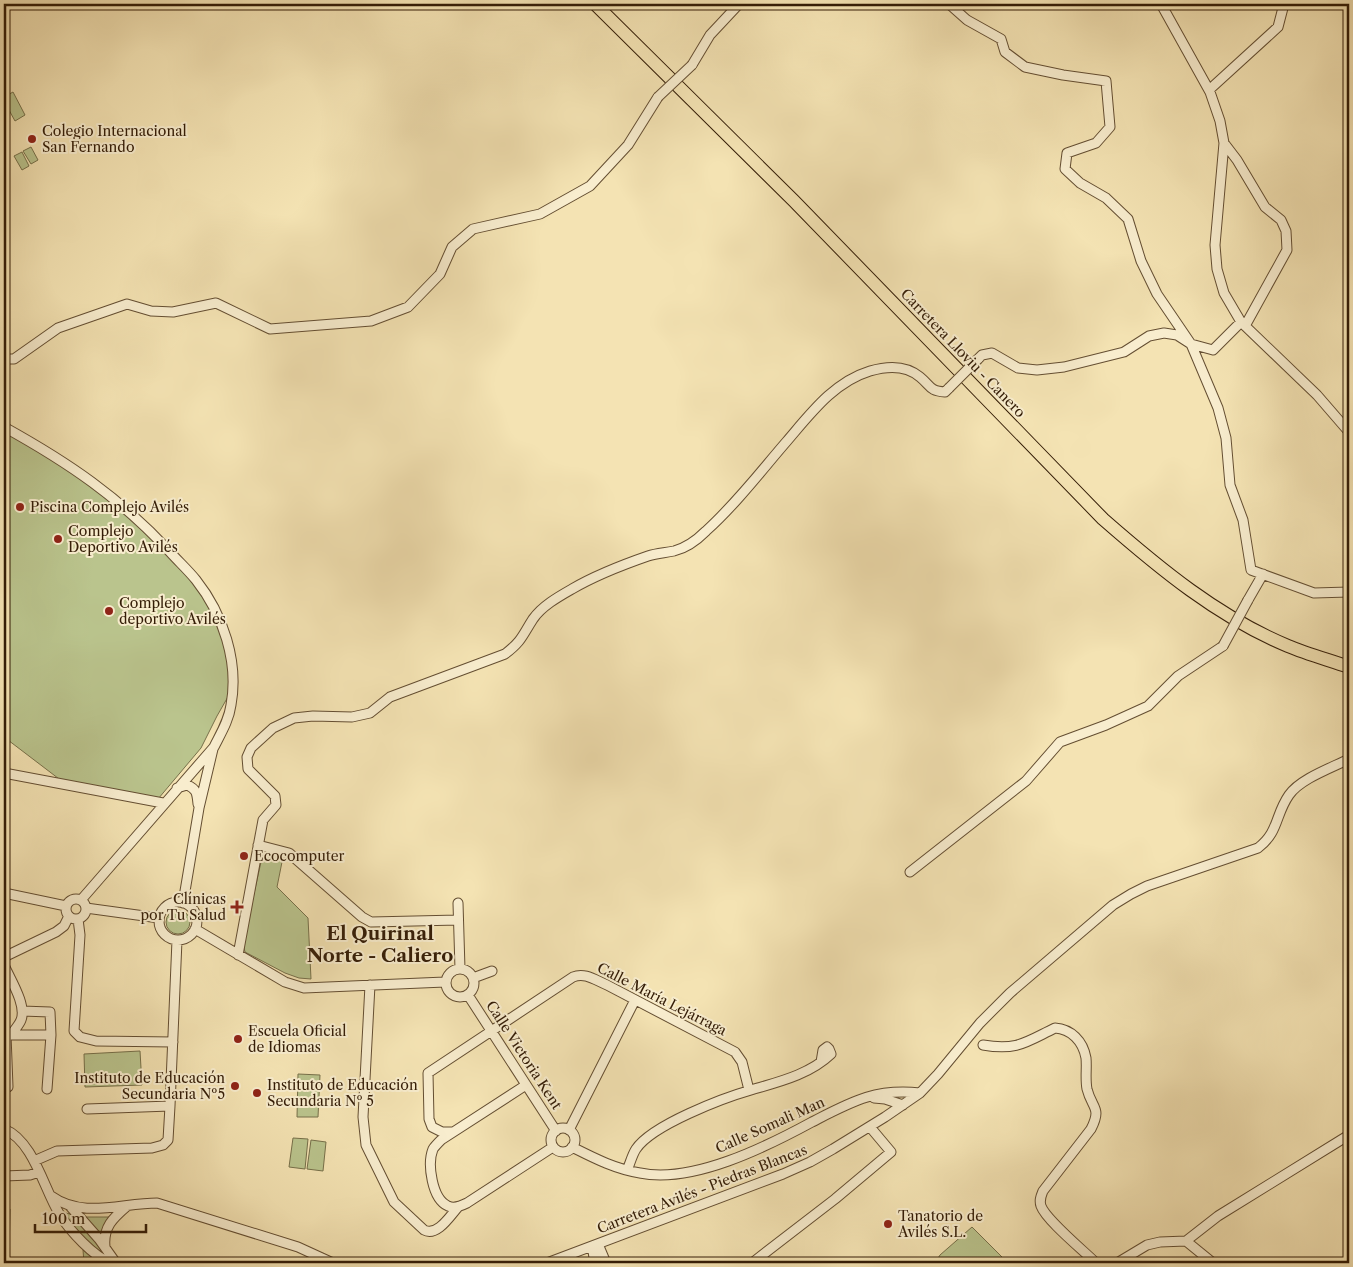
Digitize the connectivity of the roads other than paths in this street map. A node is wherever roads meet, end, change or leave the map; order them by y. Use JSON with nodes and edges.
{"nodes":[{"id":1,"x":596,"y":4,"type":"edge"},
{"id":2,"x":740,"y":4,"type":"edge"},
{"id":3,"x":949,"y":4,"type":"edge"},
{"id":4,"x":1161,"y":4,"type":"edge"},
{"id":5,"x":1284,"y":4,"type":"edge"},
{"id":6,"x":1209,"y":90,"type":"junction"},
{"id":7,"x":1224,"y":143,"type":"junction"},
{"id":8,"x":1243,"y":324,"type":"junction"},
{"id":9,"x":1190,"y":344,"type":"junction"},
{"id":10,"x":4,"y":359,"type":"edge"},
{"id":11,"x":4,"y":427,"type":"edge"},
{"id":12,"x":1349,"y":432,"type":"edge"},
{"id":13,"x":1263,"y":574,"type":"junction"},
{"id":14,"x":1349,"y":592,"type":"edge"},
{"id":15,"x":1349,"y":667,"type":"edge"},
{"id":16,"x":214,"y":747,"type":"junction"},
{"id":17,"x":1349,"y":759,"type":"edge"},
{"id":18,"x":4,"y":773,"type":"edge"},
{"id":19,"x":177,"y":788,"type":"junction"},
{"id":20,"x":164,"y":803,"type":"junction"},
{"id":21,"x":199,"y":808,"type":"junction"},
{"id":22,"x":258,"y":845,"type":"junction"},
{"id":23,"x":910,"y":872,"type":"dead end"},
{"id":24,"x":4,"y":893,"type":"edge"},
{"id":25,"x":183,"y":903,"type":"junction"},
{"id":26,"x":458,"y":903,"type":"dead end"},
{"id":27,"x":84,"y":904,"type":"junction"},
{"id":28,"x":66,"y":906,"type":"junction"},
{"id":29,"x":74,"y":918,"type":"junction"},
{"id":30,"x":160,"y":918,"type":"junction"},
{"id":31,"x":458,"y":920,"type":"junction"},
{"id":32,"x":195,"y":929,"type":"junction"},
{"id":33,"x":177,"y":940,"type":"junction"},
{"id":34,"x":238,"y":955,"type":"junction"},
{"id":35,"x":4,"y":957,"type":"edge"},
{"id":36,"x":4,"y":965,"type":"edge"},
{"id":37,"x":460,"y":969,"type":"junction"},
{"id":38,"x":492,"y":971,"type":"dead end"},
{"id":39,"x":473,"y":978,"type":"junction"},
{"id":40,"x":445,"y":982,"type":"junction"},
{"id":41,"x":370,"y":985,"type":"junction"},
{"id":42,"x":468,"y":995,"type":"junction"},
{"id":43,"x":635,"y":1000,"type":"junction"},
{"id":44,"x":22,"y":1011,"type":"junction"},
{"id":45,"x":492,"y":1031,"type":"junction"},
{"id":46,"x":6,"y":1034,"type":"edge"},
{"id":47,"x":51,"y":1035,"type":"junction"},
{"id":48,"x":173,"y":1042,"type":"junction"},
{"id":49,"x":983,"y":1044,"type":"dead end"},
{"id":50,"x":821,"y":1062,"type":"dead end"},
{"id":51,"x":526,"y":1085,"type":"junction"},
{"id":52,"x":8,"y":1087,"type":"dead end"},
{"id":53,"x":47,"y":1089,"type":"dead end"},
{"id":54,"x":749,"y":1090,"type":"junction"},
{"id":55,"x":920,"y":1092,"type":"junction"},
{"id":56,"x":889,"y":1094,"type":"junction"},
{"id":57,"x":903,"y":1105,"type":"junction"},
{"id":58,"x":170,"y":1106,"type":"junction"},
{"id":59,"x":87,"y":1109,"type":"dead end"},
{"id":60,"x":885,"y":1118,"type":"junction"},
{"id":61,"x":870,"y":1127,"type":"junction"},
{"id":62,"x":4,"y":1129,"type":"edge"},
{"id":63,"x":569,"y":1130,"type":"junction"},
{"id":64,"x":556,"y":1131,"type":"junction"},
{"id":65,"x":453,"y":1132,"type":"junction"},
{"id":66,"x":1349,"y":1135,"type":"edge"},
{"id":67,"x":553,"y":1147,"type":"junction"},
{"id":68,"x":572,"y":1147,"type":"junction"},
{"id":69,"x":34,"y":1161,"type":"junction"},
{"id":70,"x":627,"y":1170,"type":"junction"},
{"id":71,"x":39,"y":1172,"type":"junction"},
{"id":72,"x":4,"y":1176,"type":"edge"},
{"id":73,"x":51,"y":1196,"type":"junction"},
{"id":74,"x":68,"y":1205,"type":"junction"},
{"id":75,"x":127,"y":1206,"type":"junction"},
{"id":76,"x":458,"y":1207,"type":"junction"},
{"id":77,"x":1186,"y":1241,"type":"junction"},
{"id":78,"x":595,"y":1245,"type":"junction"},
{"id":79,"x":106,"y":1250,"type":"junction"},
{"id":80,"x":111,"y":1263,"type":"edge"},
{"id":81,"x":116,"y":1263,"type":"edge"},
{"id":82,"x":333,"y":1263,"type":"edge"},
{"id":83,"x":547,"y":1263,"type":"edge"},
{"id":84,"x":595,"y":1263,"type":"edge"},
{"id":85,"x":606,"y":1263,"type":"edge"},
{"id":86,"x":752,"y":1263,"type":"edge"},
{"id":87,"x":1096,"y":1263,"type":"edge"},
{"id":88,"x":1117,"y":1263,"type":"edge"},
{"id":89,"x":1213,"y":1263,"type":"edge"}],
"edges":[{"from":1,"to":15,"type":"highway","name":"Carretera Lloviu - Canero"},
{"from":2,"to":10,"type":"street","bridge":true},
{"from":3,"to":9,"type":"street"},
{"from":4,"to":6,"type":"street"},
{"from":5,"to":6,"type":"street"},
{"from":6,"to":7,"type":"street"},
{"from":7,"to":8,"type":"street"},
{"from":7,"to":8,"type":"street"},
{"from":8,"to":9,"type":"street"},
{"from":8,"to":12,"type":"street"},
{"from":9,"to":13,"type":"street"},
{"from":9,"to":22,"type":"street","bridge":true},
{"from":11,"to":16,"type":"street"},
{"from":13,"to":14,"type":"street"},
{"from":13,"to":23,"type":"street","bridge":true},
{"from":16,"to":19,"type":"street"},
{"from":16,"to":21,"type":"street"},
{"from":17,"to":55,"type":"street","name":"Carretera Avilés - Piedras Blancas"},
{"from":18,"to":20,"type":"street"},
{"from":19,"to":20,"type":"street"},
{"from":19,"to":21,"type":"street"},
{"from":20,"to":27,"type":"street"},
{"from":21,"to":25,"type":"street"},
{"from":22,"to":31,"type":"street"},
{"from":22,"to":34,"type":"street"},
{"from":24,"to":28,"type":"street"},
{"from":25,"to":30,"type":"street"},
{"from":25,"to":32,"type":"street"},
{"from":26,"to":31,"type":"street"},
{"from":27,"to":28,"type":"street"},
{"from":27,"to":29,"type":"street"},
{"from":27,"to":30,"type":"street"},
{"from":28,"to":29,"type":"street"},
{"from":29,"to":35,"type":"street"},
{"from":29,"to":48,"type":"street"},
{"from":30,"to":33,"type":"street"},
{"from":31,"to":37,"type":"street"},
{"from":32,"to":33,"type":"street"},
{"from":32,"to":34,"type":"street"},
{"from":33,"to":48,"type":"street"},
{"from":34,"to":41,"type":"street"},
{"from":36,"to":44,"type":"street"},
{"from":37,"to":39,"type":"street"},
{"from":37,"to":40,"type":"street"},
{"from":38,"to":39,"type":"street"},
{"from":39,"to":42,"type":"street"},
{"from":40,"to":41,"type":"street"},
{"from":40,"to":42,"type":"street"},
{"from":41,"to":76,"type":"street"},
{"from":42,"to":45,"type":"street","name":"Calle Victoria Kent"},
{"from":43,"to":45,"type":"street","name":"Calle María Lejárraga"},
{"from":43,"to":54,"type":"street","name":"Calle María Lejárraga"},
{"from":43,"to":63,"type":"street"},
{"from":44,"to":46,"type":"street"},
{"from":44,"to":47,"type":"street"},
{"from":45,"to":51,"type":"street","name":"Calle Victoria Kent"},
{"from":45,"to":65,"type":"street"},
{"from":46,"to":47,"type":"street"},
{"from":46,"to":52,"type":"street"},
{"from":47,"to":53,"type":"street"},
{"from":48,"to":58,"type":"street"},
{"from":49,"to":87,"type":"street"},
{"from":50,"to":54,"type":"street"},
{"from":51,"to":64,"type":"street","name":"Calle Victoria Kent"},
{"from":51,"to":65,"type":"street"},
{"from":54,"to":70,"type":"street"},
{"from":55,"to":56,"type":"street","name":"Calle Somali Man"},
{"from":55,"to":57,"type":"street","name":"Carretera Avilés - Piedras Blancas"},
{"from":56,"to":57,"type":"street"},
{"from":56,"to":60,"type":"street"},
{"from":56,"to":70,"type":"street","name":"Calle Somali Man"},
{"from":57,"to":60,"type":"street","name":"Carretera Avilés - Piedras Blancas"},
{"from":58,"to":59,"type":"street"},
{"from":58,"to":69,"type":"street"},
{"from":60,"to":61,"type":"street","name":"Carretera Avilés - Piedras Blancas"},
{"from":61,"to":78,"type":"street","name":"Carretera Avilés - Piedras Blancas"},
{"from":61,"to":86,"type":"street"},
{"from":62,"to":69,"type":"street"},
{"from":63,"to":64,"type":"street"},
{"from":63,"to":68,"type":"street"},
{"from":64,"to":67,"type":"street"},
{"from":65,"to":76,"type":"street"},
{"from":66,"to":77,"type":"street"},
{"from":67,"to":68,"type":"street"},
{"from":67,"to":76,"type":"street"},
{"from":68,"to":70,"type":"street","name":"Calle Somali Man"},
{"from":69,"to":71,"type":"street"},
{"from":71,"to":72,"type":"street"},
{"from":71,"to":73,"type":"street"},
{"from":73,"to":74,"type":"street"},
{"from":73,"to":80,"type":"street"},
{"from":74,"to":75,"type":"street"},
{"from":74,"to":79,"type":"street"},
{"from":75,"to":79,"type":"street"},
{"from":75,"to":82,"type":"street"},
{"from":77,"to":88,"type":"street"},
{"from":77,"to":89,"type":"street"},
{"from":78,"to":83,"type":"street","name":"Carretera Avilés - Piedras Blancas"},
{"from":78,"to":84,"type":"street"},
{"from":78,"to":85,"type":"street"},
{"from":79,"to":81,"type":"street"}]}
